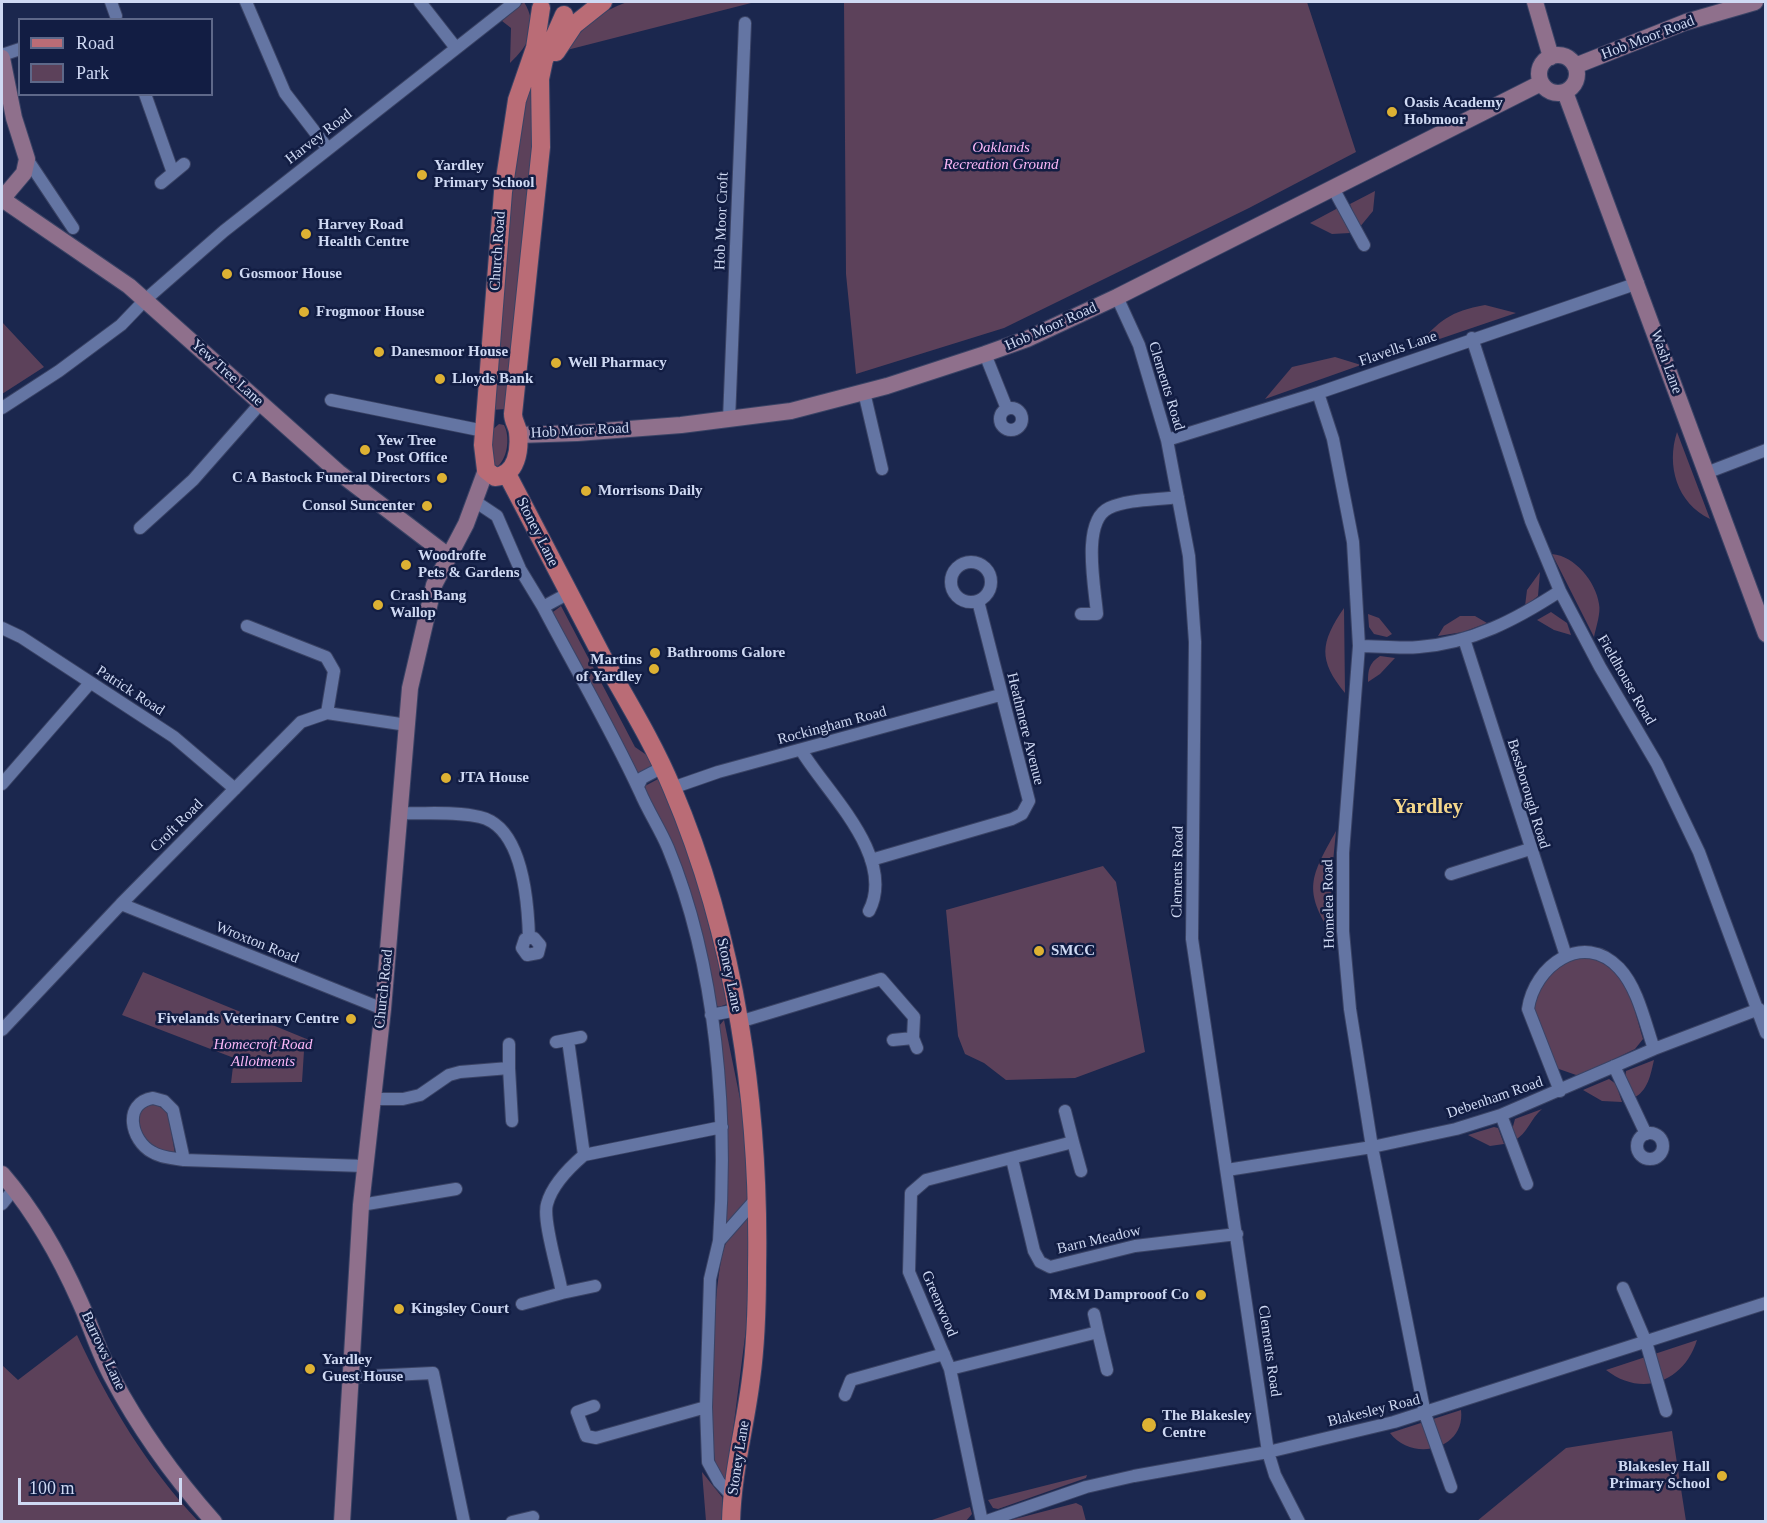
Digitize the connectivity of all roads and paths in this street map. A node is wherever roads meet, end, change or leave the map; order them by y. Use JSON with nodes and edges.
{"nodes":[{"id":1,"x":111,"y":2,"type":"edge"},
{"id":2,"x":246,"y":2,"type":"edge"},
{"id":3,"x":420,"y":2,"type":"edge"},
{"id":4,"x":515,"y":2,"type":"edge"},
{"id":5,"x":582,"y":2,"type":"edge"},
{"id":6,"x":603,"y":2,"type":"edge"},
{"id":7,"x":1535,"y":2,"type":"edge"},
{"id":8,"x":1755,"y":2,"type":"edge"},
{"id":9,"x":539,"y":5,"type":"edge"},
{"id":10,"x":564,"y":15,"type":"junction"},
{"id":11,"x":113,"y":18,"type":"edge"},
{"id":12,"x":745,"y":23,"type":"dead end"},
{"id":13,"x":456,"y":48,"type":"junction"},
{"id":14,"x":18,"y":50,"type":"edge"},
{"id":15,"x":2,"y":57,"type":"edge"},
{"id":16,"x":1551,"y":57,"type":"junction"},
{"id":17,"x":1575,"y":66,"type":"junction"},
{"id":18,"x":1541,"y":83,"type":"junction"},
{"id":19,"x":1564,"y":92,"type":"junction"},
{"id":20,"x":540,"y":93,"type":"junction"},
{"id":21,"x":146,"y":96,"type":"edge"},
{"id":22,"x":328,"y":149,"type":"junction"},
{"id":23,"x":27,"y":159,"type":"junction"},
{"id":24,"x":184,"y":164,"type":"dead end"},
{"id":25,"x":173,"y":172,"type":"junction"},
{"id":26,"x":161,"y":183,"type":"dead end"},
{"id":27,"x":1334,"y":188,"type":"junction"},
{"id":28,"x":73,"y":228,"type":"dead end"},
{"id":29,"x":1364,"y":245,"type":"dead end"},
{"id":30,"x":1638,"y":283,"type":"junction"},
{"id":31,"x":1117,"y":297,"type":"junction"},
{"id":32,"x":145,"y":300,"type":"junction"},
{"id":33,"x":1472,"y":338,"type":"junction"},
{"id":34,"x":985,"y":354,"type":"junction"},
{"id":35,"x":864,"y":392,"type":"junction"},
{"id":36,"x":1318,"y":393,"type":"junction"},
{"id":37,"x":331,"y":400,"type":"dead end"},
{"id":38,"x":260,"y":404,"type":"junction"},
{"id":39,"x":2,"y":408,"type":"edge"},
{"id":40,"x":1007,"y":409,"type":"dead end"},
{"id":41,"x":729,"y":420,"type":"junction"},
{"id":42,"x":516,"y":428,"type":"junction"},
{"id":43,"x":484,"y":429,"type":"junction"},
{"id":44,"x":1167,"y":440,"type":"junction"},
{"id":45,"x":1766,"y":450,"type":"edge"},
{"id":46,"x":882,"y":469,"type":"dead end"},
{"id":47,"x":486,"y":470,"type":"junction"},
{"id":48,"x":1706,"y":472,"type":"junction"},
{"id":49,"x":507,"y":474,"type":"junction"},
{"id":50,"x":1178,"y":497,"type":"junction"},
{"id":51,"x":476,"y":502,"type":"junction"},
{"id":52,"x":140,"y":528,"type":"dead end"},
{"id":53,"x":447,"y":555,"type":"junction"},
{"id":54,"x":1560,"y":591,"type":"junction"},
{"id":55,"x":569,"y":593,"type":"junction"},
{"id":56,"x":978,"y":601,"type":"dead end"},
{"id":57,"x":543,"y":607,"type":"junction"},
{"id":58,"x":1081,"y":614,"type":"dead end"},
{"id":59,"x":247,"y":626,"type":"dead end"},
{"id":60,"x":2,"y":628,"type":"edge"},
{"id":61,"x":1766,"y":634,"type":"edge"},
{"id":62,"x":1464,"y":639,"type":"junction"},
{"id":63,"x":1359,"y":646,"type":"junction"},
{"id":64,"x":90,"y":683,"type":"junction"},
{"id":65,"x":1000,"y":695,"type":"junction"},
{"id":66,"x":327,"y":713,"type":"junction"},
{"id":67,"x":407,"y":725,"type":"junction"},
{"id":68,"x":801,"y":750,"type":"junction"},
{"id":69,"x":663,"y":767,"type":"junction"},
{"id":70,"x":2,"y":784,"type":"edge"},
{"id":71,"x":638,"y":786,"type":"junction"},
{"id":72,"x":672,"y":788,"type":"junction"},
{"id":73,"x":235,"y":789,"type":"junction"},
{"id":74,"x":401,"y":813,"type":"junction"},
{"id":75,"x":1530,"y":849,"type":"junction"},
{"id":76,"x":871,"y":860,"type":"junction"},
{"id":77,"x":1451,"y":874,"type":"dead end"},
{"id":78,"x":121,"y":904,"type":"junction"},
{"id":79,"x":869,"y":911,"type":"dead end"},
{"id":80,"x":529,"y":938,"type":"dead end"},
{"id":81,"x":1566,"y":956,"type":"junction"},
{"id":82,"x":1759,"y":1009,"type":"junction"},
{"id":83,"x":383,"y":1010,"type":"junction"},
{"id":84,"x":711,"y":1015,"type":"junction"},
{"id":85,"x":738,"y":1016,"type":"junction"},
{"id":86,"x":2,"y":1030,"type":"edge"},
{"id":87,"x":1766,"y":1033,"type":"edge"},
{"id":88,"x":568,"y":1040,"type":"dead end"},
{"id":89,"x":893,"y":1040,"type":"dead end"},
{"id":90,"x":509,"y":1044,"type":"dead end"},
{"id":91,"x":1654,"y":1049,"type":"junction"},
{"id":92,"x":1614,"y":1066,"type":"junction"},
{"id":93,"x":509,"y":1068,"type":"junction"},
{"id":94,"x":1560,"y":1091,"type":"junction"},
{"id":95,"x":371,"y":1099,"type":"junction"},
{"id":96,"x":1065,"y":1112,"type":"dead end"},
{"id":97,"x":1501,"y":1115,"type":"junction"},
{"id":98,"x":512,"y":1121,"type":"dead end"},
{"id":99,"x":722,"y":1127,"type":"junction"},
{"id":100,"x":1646,"y":1134,"type":"dead end"},
{"id":101,"x":1073,"y":1142,"type":"junction"},
{"id":102,"x":1372,"y":1147,"type":"junction"},
{"id":103,"x":585,"y":1155,"type":"junction"},
{"id":104,"x":1012,"y":1159,"type":"junction"},
{"id":105,"x":184,"y":1160,"type":"junction"},
{"id":106,"x":364,"y":1166,"type":"junction"},
{"id":107,"x":1227,"y":1170,"type":"junction"},
{"id":108,"x":1081,"y":1172,"type":"dead end"},
{"id":109,"x":2,"y":1174,"type":"edge"},
{"id":110,"x":1527,"y":1184,"type":"dead end"},
{"id":111,"x":14,"y":1189,"type":"junction"},
{"id":112,"x":456,"y":1189,"type":"dead end"},
{"id":113,"x":757,"y":1198,"type":"junction"},
{"id":114,"x":2,"y":1204,"type":"edge"},
{"id":115,"x":361,"y":1205,"type":"junction"},
{"id":116,"x":1237,"y":1234,"type":"junction"},
{"id":117,"x":719,"y":1241,"type":"junction"},
{"id":118,"x":595,"y":1286,"type":"dead end"},
{"id":119,"x":1623,"y":1288,"type":"dead end"},
{"id":120,"x":562,"y":1293,"type":"junction"},
{"id":121,"x":1766,"y":1302,"type":"edge"},
{"id":122,"x":522,"y":1304,"type":"dead end"},
{"id":123,"x":1094,"y":1314,"type":"dead end"},
{"id":124,"x":1098,"y":1332,"type":"junction"},
{"id":125,"x":1646,"y":1342,"type":"junction"},
{"id":126,"x":944,"y":1354,"type":"junction"},
{"id":127,"x":950,"y":1369,"type":"junction"},
{"id":128,"x":1107,"y":1370,"type":"dead end"},
{"id":129,"x":349,"y":1377,"type":"junction"},
{"id":130,"x":845,"y":1395,"type":"dead end"},
{"id":131,"x":594,"y":1406,"type":"dead end"},
{"id":132,"x":706,"y":1407,"type":"junction"},
{"id":133,"x":1666,"y":1411,"type":"dead end"},
{"id":134,"x":1425,"y":1414,"type":"junction"},
{"id":135,"x":1268,"y":1452,"type":"junction"},
{"id":136,"x":1451,"y":1487,"type":"dead end"},
{"id":137,"x":732,"y":1496,"type":"junction"},
{"id":138,"x":462,"y":1517,"type":"edge"},
{"id":139,"x":533,"y":1517,"type":"dead end"},
{"id":140,"x":214,"y":1521,"type":"edge"},
{"id":141,"x":342,"y":1521,"type":"edge"},
{"id":142,"x":512,"y":1521,"type":"edge"},
{"id":143,"x":732,"y":1521,"type":"edge"},
{"id":144,"x":983,"y":1521,"type":"edge"},
{"id":145,"x":1299,"y":1521,"type":"edge"}],
"edges":[{"from":1,"to":11,"type":"street"},
{"from":2,"to":22,"type":"street"},
{"from":3,"to":13,"type":"street"},
{"from":4,"to":13,"type":"street","name":"Harvey Road"},
{"from":5,"to":10,"type":"main road"},
{"from":6,"to":20,"type":"main road"},
{"from":7,"to":16,"type":"street"},
{"from":8,"to":17,"type":"street","name":"Hob Moor Road"},
{"from":9,"to":10,"type":"main road"},
{"from":9,"to":43,"type":"main road","name":"Church Road"},
{"from":10,"to":20,"type":"main road","name":"Church Road"},
{"from":12,"to":41,"type":"street","name":"Hob Moor Croft"},
{"from":13,"to":22,"type":"street","name":"Harvey Road"},
{"from":14,"to":15,"type":"street"},
{"from":15,"to":23,"type":"street"},
{"from":16,"to":17,"type":"street"},
{"from":16,"to":18,"type":"street"},
{"from":17,"to":19,"type":"street"},
{"from":18,"to":19,"type":"street"},
{"from":18,"to":27,"type":"street","name":"Hob Moor Road"},
{"from":19,"to":30,"type":"street","name":"Wash Lane"},
{"from":20,"to":42,"type":"main road","name":"Church Road"},
{"from":21,"to":25,"type":"street"},
{"from":22,"to":32,"type":"street","name":"Harvey Road"},
{"from":23,"to":28,"type":"street"},
{"from":23,"to":32,"type":"street","name":"Yew Tree Lane"},
{"from":24,"to":25,"type":"street"},
{"from":25,"to":26,"type":"street"},
{"from":27,"to":29,"type":"street"},
{"from":27,"to":31,"type":"street","name":"Hob Moor Road"},
{"from":30,"to":33,"type":"street","name":"Flavells Lane"},
{"from":30,"to":48,"type":"street","name":"Wash Lane"},
{"from":31,"to":34,"type":"street","name":"Hob Moor Road"},
{"from":31,"to":44,"type":"street","name":"Clements Road"},
{"from":32,"to":38,"type":"street","name":"Yew Tree Lane"},
{"from":32,"to":39,"type":"street","name":"Harvey Road"},
{"from":33,"to":36,"type":"street","name":"Flavells Lane"},
{"from":33,"to":54,"type":"street","name":"Fieldhouse Road"},
{"from":34,"to":35,"type":"street","name":"Hob Moor Road"},
{"from":34,"to":40,"type":"street"},
{"from":35,"to":41,"type":"street","name":"Hob Moor Road"},
{"from":35,"to":46,"type":"street"},
{"from":36,"to":44,"type":"street","name":"Flavells Lane"},
{"from":36,"to":63,"type":"street","name":"Homelea Road"},
{"from":37,"to":43,"type":"street"},
{"from":38,"to":52,"type":"street"},
{"from":38,"to":53,"type":"street","name":"Yew Tree Lane"},
{"from":41,"to":42,"type":"street","name":"Hob Moor Road"},
{"from":42,"to":43,"type":"main road"},
{"from":42,"to":49,"type":"main road","name":"Church Road"},
{"from":43,"to":47,"type":"main road","name":"Church Road"},
{"from":44,"to":50,"type":"street","name":"Clements Road"},
{"from":45,"to":48,"type":"street"},
{"from":47,"to":49,"type":"main road"},
{"from":47,"to":51,"type":"street","name":"Church Road"},
{"from":48,"to":61,"type":"street","name":"Wash Lane"},
{"from":49,"to":55,"type":"main road","name":"Stoney Lane"},
{"from":50,"to":58,"type":"street"},
{"from":50,"to":107,"type":"street","name":"Clements Road"},
{"from":51,"to":53,"type":"street","name":"Church Road"},
{"from":51,"to":57,"type":"street"},
{"from":53,"to":67,"type":"street","name":"Church Road"},
{"from":54,"to":62,"type":"street"},
{"from":54,"to":82,"type":"street","name":"Fieldhouse Road"},
{"from":55,"to":57,"type":"street"},
{"from":55,"to":69,"type":"main road","name":"Stoney Lane"},
{"from":56,"to":65,"type":"street","name":"Heathmere Avenue"},
{"from":57,"to":71,"type":"street"},
{"from":59,"to":66,"type":"street"},
{"from":60,"to":64,"type":"street","name":"Patrick Road"},
{"from":62,"to":63,"type":"street"},
{"from":62,"to":75,"type":"street","name":"Bessborough Road"},
{"from":63,"to":102,"type":"street","name":"Homelea Road"},
{"from":64,"to":70,"type":"street"},
{"from":64,"to":73,"type":"street","name":"Patrick Road"},
{"from":65,"to":68,"type":"street","name":"Rockingham Road"},
{"from":65,"to":76,"type":"street","name":"Heathmere Avenue"},
{"from":66,"to":67,"type":"street"},
{"from":66,"to":73,"type":"street","name":"Croft Road"},
{"from":67,"to":74,"type":"street","name":"Church Road"},
{"from":68,"to":72,"type":"street","name":"Rockingham Road"},
{"from":68,"to":76,"type":"street"},
{"from":69,"to":71,"type":"street"},
{"from":69,"to":72,"type":"main road","name":"Stoney Lane"},
{"from":71,"to":84,"type":"street"},
{"from":72,"to":85,"type":"main road","name":"Stoney Lane"},
{"from":73,"to":78,"type":"street","name":"Croft Road"},
{"from":74,"to":80,"type":"street"},
{"from":74,"to":83,"type":"street","name":"Church Road"},
{"from":75,"to":77,"type":"street"},
{"from":75,"to":81,"type":"street","name":"Bessborough Road"},
{"from":76,"to":79,"type":"street"},
{"from":78,"to":83,"type":"street","name":"Wroxton Road"},
{"from":78,"to":86,"type":"street","name":"Croft Road"},
{"from":81,"to":91,"type":"street"},
{"from":81,"to":94,"type":"street"},
{"from":82,"to":87,"type":"street","name":"Fieldhouse Road"},
{"from":82,"to":91,"type":"street","name":"Debenham Road"},
{"from":83,"to":95,"type":"street","name":"Church Road"},
{"from":84,"to":85,"type":"street"},
{"from":84,"to":99,"type":"street"},
{"from":85,"to":89,"type":"street"},
{"from":85,"to":113,"type":"main road","name":"Stoney Lane"},
{"from":88,"to":103,"type":"street"},
{"from":90,"to":93,"type":"street"},
{"from":91,"to":92,"type":"street","name":"Debenham Road"},
{"from":92,"to":94,"type":"street","name":"Debenham Road"},
{"from":92,"to":100,"type":"street"},
{"from":93,"to":95,"type":"street"},
{"from":93,"to":98,"type":"street"},
{"from":94,"to":97,"type":"street","name":"Debenham Road"},
{"from":95,"to":106,"type":"street","name":"Church Road"},
{"from":96,"to":101,"type":"street"},
{"from":97,"to":102,"type":"street","name":"Debenham Road"},
{"from":97,"to":110,"type":"street"},
{"from":99,"to":103,"type":"street"},
{"from":99,"to":117,"type":"street"},
{"from":101,"to":104,"type":"street","name":"Greenwood"},
{"from":101,"to":108,"type":"street"},
{"from":102,"to":107,"type":"street","name":"Debenham Road"},
{"from":102,"to":134,"type":"street","name":"Homelea Road"},
{"from":103,"to":120,"type":"street"},
{"from":104,"to":116,"type":"street","name":"Barn Meadow"},
{"from":104,"to":126,"type":"street","name":"Greenwood"},
{"from":105,"to":105,"type":"street"},
{"from":105,"to":106,"type":"street"},
{"from":106,"to":115,"type":"street","name":"Church Road"},
{"from":107,"to":116,"type":"street","name":"Clements Road"},
{"from":109,"to":111,"type":"street","name":"Barrows Lane"},
{"from":111,"to":114,"type":"street"},
{"from":111,"to":140,"type":"street","name":"Barrows Lane"},
{"from":112,"to":115,"type":"street"},
{"from":113,"to":117,"type":"street"},
{"from":113,"to":137,"type":"main road","name":"Stoney Lane"},
{"from":115,"to":129,"type":"street","name":"Church Road"},
{"from":116,"to":135,"type":"street","name":"Clements Road"},
{"from":117,"to":132,"type":"street"},
{"from":118,"to":120,"type":"street"},
{"from":119,"to":125,"type":"street"},
{"from":120,"to":122,"type":"street"},
{"from":121,"to":125,"type":"street","name":"Blakesley Road"},
{"from":123,"to":124,"type":"street"},
{"from":124,"to":127,"type":"street"},
{"from":124,"to":128,"type":"street"},
{"from":125,"to":133,"type":"street"},
{"from":125,"to":134,"type":"street","name":"Blakesley Road"},
{"from":126,"to":127,"type":"street","name":"Greenwood"},
{"from":126,"to":130,"type":"street"},
{"from":127,"to":144,"type":"street","name":"Greenwood"},
{"from":129,"to":138,"type":"street"},
{"from":129,"to":141,"type":"street","name":"Church Road"},
{"from":131,"to":132,"type":"street"},
{"from":132,"to":137,"type":"street"},
{"from":134,"to":135,"type":"street","name":"Blakesley Road"},
{"from":134,"to":136,"type":"street","name":"Homelea Road"},
{"from":135,"to":144,"type":"street","name":"Blakesley Road"},
{"from":135,"to":145,"type":"street","name":"Clements Road"},
{"from":137,"to":143,"type":"main road","name":"Stoney Lane"},
{"from":139,"to":142,"type":"street"}]}
